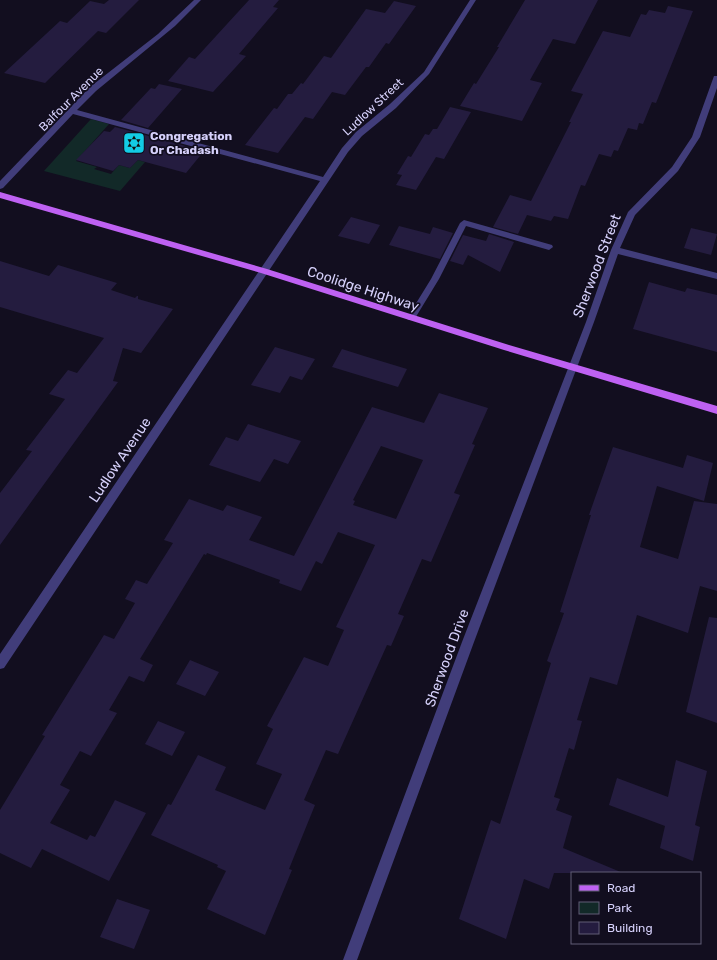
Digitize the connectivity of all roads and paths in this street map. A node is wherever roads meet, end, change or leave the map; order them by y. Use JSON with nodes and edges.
{"nodes":[{"id":1,"x":198,"y":0,"type":"edge"},
{"id":2,"x":473,"y":0,"type":"edge"},
{"id":3,"x":717,"y":78,"type":"edge"},
{"id":4,"x":72,"y":111,"type":"junction"},
{"id":5,"x":324,"y":180,"type":"junction"},
{"id":6,"x":0,"y":186,"type":"edge"},
{"id":7,"x":0,"y":195,"type":"edge"},
{"id":8,"x":549,"y":247,"type":"dead end"},
{"id":9,"x":615,"y":250,"type":"junction"},
{"id":10,"x":264,"y":271,"type":"junction"},
{"id":11,"x":717,"y":276,"type":"edge"},
{"id":12,"x":411,"y":318,"type":"junction"},
{"id":13,"x":573,"y":368,"type":"junction"},
{"id":14,"x":717,"y":410,"type":"edge"},
{"id":15,"x":0,"y":664,"type":"edge"},
{"id":16,"x":350,"y":960,"type":"edge"}],
"edges":[{"from":1,"to":4,"type":"street","name":"Balfour Avenue"},
{"from":2,"to":5,"type":"street","name":"Ludlow Street"},
{"from":3,"to":9,"type":"street","name":"Sherwood Street"},
{"from":4,"to":5,"type":"street"},
{"from":4,"to":6,"type":"street","name":"Balfour Avenue"},
{"from":5,"to":10,"type":"street","name":"Ludlow Street"},
{"from":7,"to":10,"type":"main road","name":"Coolidge Highway"},
{"from":8,"to":12,"type":"street"},
{"from":9,"to":11,"type":"street"},
{"from":9,"to":13,"type":"street","name":"Sherwood Street"},
{"from":10,"to":12,"type":"main road","name":"Coolidge Highway"},
{"from":10,"to":15,"type":"street","name":"Ludlow Avenue"},
{"from":12,"to":13,"type":"main road","name":"Coolidge Highway"},
{"from":13,"to":14,"type":"main road","name":"Coolidge Highway"},
{"from":13,"to":16,"type":"street","name":"Sherwood Drive"}]}
